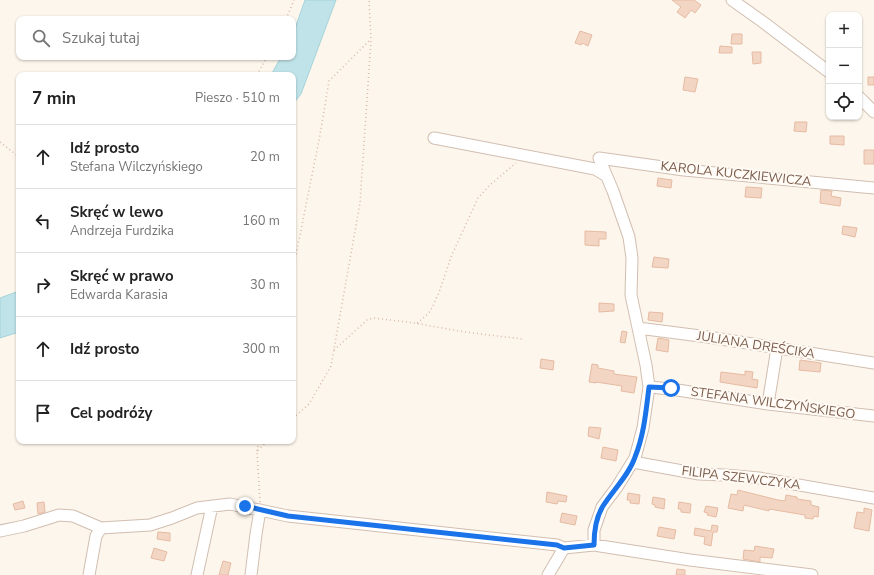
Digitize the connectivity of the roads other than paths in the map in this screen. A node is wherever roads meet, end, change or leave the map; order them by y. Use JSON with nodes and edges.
{"nodes":[{"id":1,"x":732,"y":0,"type":"edge"},
{"id":2,"x":826,"y":70,"type":"edge"},
{"id":3,"x":862,"y":100,"type":"edge"},
{"id":4,"x":874,"y":112,"type":"edge"},
{"id":5,"x":434,"y":138,"type":"dead end"},
{"id":6,"x":605,"y":175,"type":"junction"},
{"id":7,"x":874,"y":188,"type":"edge"},
{"id":8,"x":638,"y":328,"type":"junction"},
{"id":9,"x":777,"y":348,"type":"junction"},
{"id":10,"x":874,"y":363,"type":"edge"},
{"id":11,"x":649,"y":387,"type":"junction"},
{"id":12,"x":768,"y":404,"type":"junction"},
{"id":13,"x":874,"y":416,"type":"edge"},
{"id":14,"x":632,"y":462,"type":"junction"},
{"id":15,"x":874,"y":498,"type":"edge"},
{"id":16,"x":212,"y":506,"type":"junction"},
{"id":17,"x":260,"y":510,"type":"junction"},
{"id":18,"x":101,"y":528,"type":"junction"},
{"id":19,"x":0,"y":531,"type":"edge"},
{"id":20,"x":594,"y":545,"type":"junction"},
{"id":21,"x":564,"y":548,"type":"junction"},
{"id":22,"x":89,"y":575,"type":"edge"},
{"id":23,"x":197,"y":575,"type":"edge"},
{"id":24,"x":251,"y":575,"type":"edge"},
{"id":25,"x":548,"y":575,"type":"edge"},
{"id":26,"x":812,"y":575,"type":"edge"}],
"edges":[{"from":1,"to":2,"type":"street"},
{"from":3,"to":4,"type":"street"},
{"from":5,"to":6,"type":"street"},
{"from":6,"to":7,"type":"street","name":"KAROLA KUCZKIEWICZA"},
{"from":6,"to":8,"type":"street"},
{"from":8,"to":9,"type":"street","name":"JULIANA DREŚCIKA"},
{"from":8,"to":11,"type":"street"},
{"from":9,"to":10,"type":"street","name":"JULIANA DREŚCIKA"},
{"from":9,"to":12,"type":"street"},
{"from":11,"to":12,"type":"street","name":"STEFANA WILCZYŃSKIEGO"},
{"from":11,"to":14,"type":"street"},
{"from":12,"to":13,"type":"street","name":"STEFANA WILCZYŃSKIEGO"},
{"from":14,"to":15,"type":"street","name":"FILIPA SZEWCZYKA"},
{"from":14,"to":20,"type":"street"},
{"from":16,"to":17,"type":"street"},
{"from":16,"to":18,"type":"street"},
{"from":16,"to":23,"type":"street"},
{"from":17,"to":21,"type":"street"},
{"from":17,"to":24,"type":"street"},
{"from":18,"to":19,"type":"street"},
{"from":18,"to":22,"type":"street"},
{"from":20,"to":21,"type":"street"},
{"from":20,"to":26,"type":"street"},
{"from":21,"to":25,"type":"street"}]}
